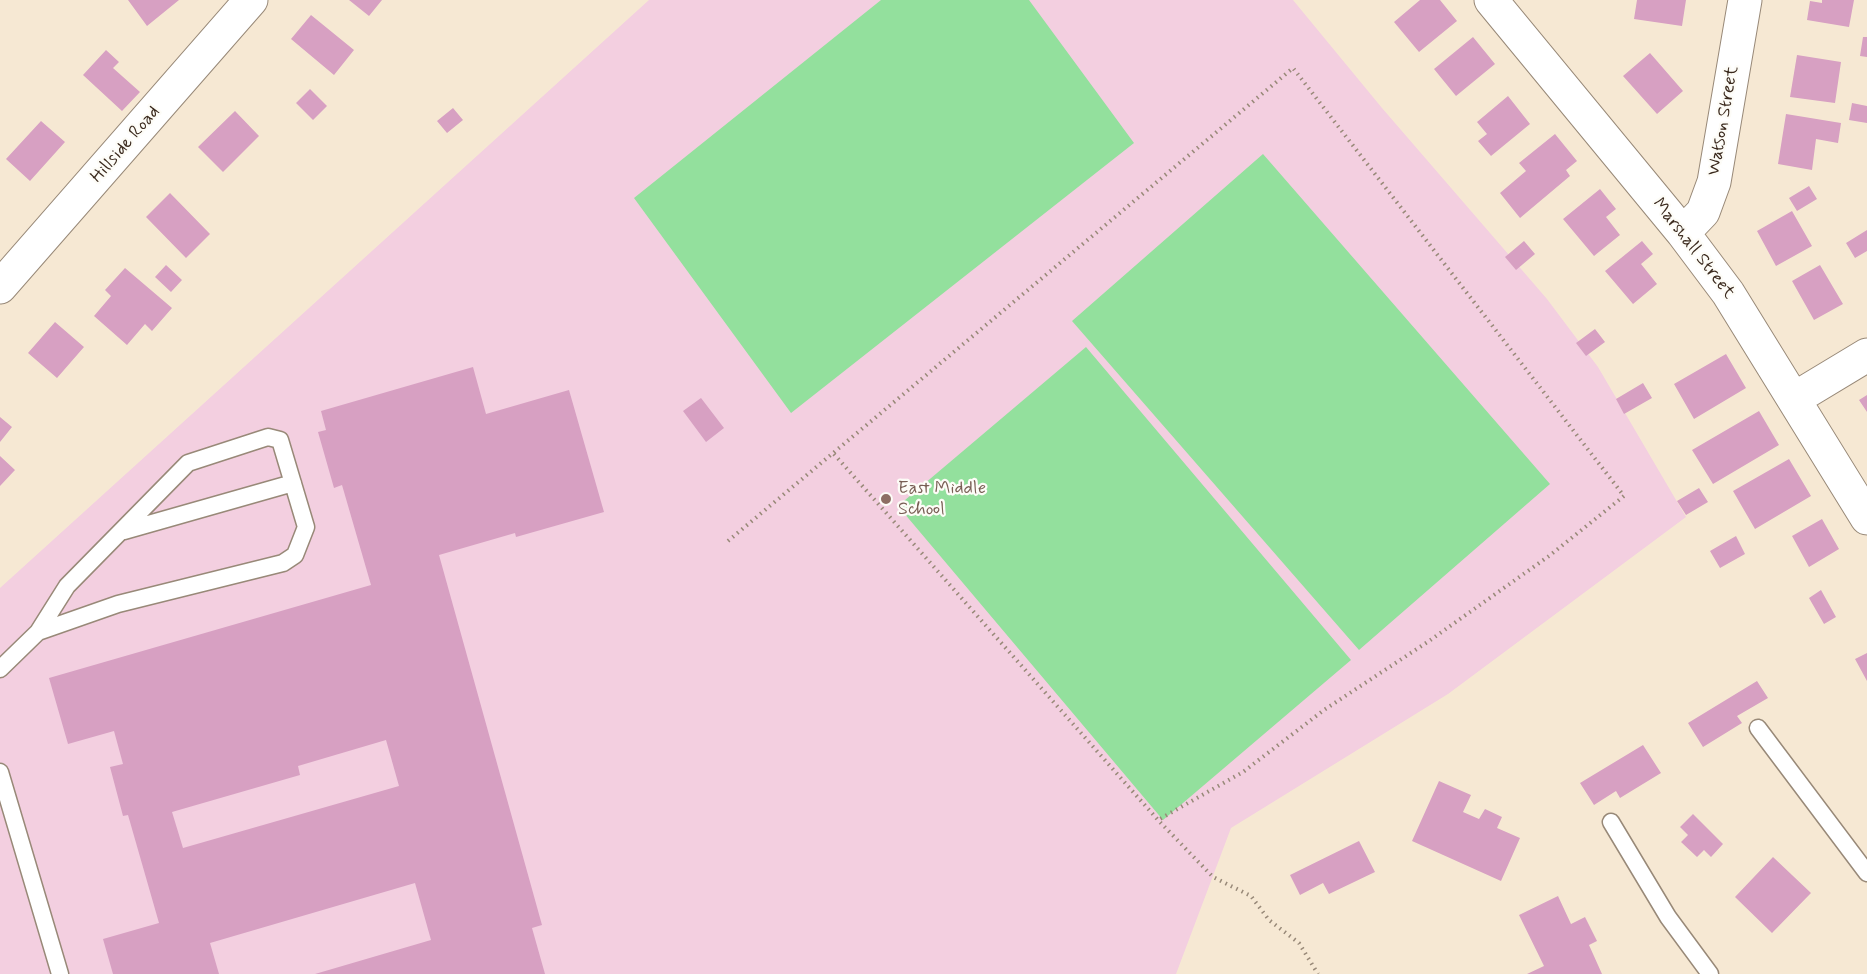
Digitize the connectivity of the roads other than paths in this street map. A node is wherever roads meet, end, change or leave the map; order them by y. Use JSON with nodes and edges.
{"nodes":[{"id":1,"x":251,"y":0,"type":"edge"},
{"id":2,"x":1491,"y":0,"type":"edge"},
{"id":3,"x":1745,"y":0,"type":"edge"},
{"id":4,"x":1683,"y":233,"type":"junction"},
{"id":5,"x":0,"y":287,"type":"edge"},
{"id":6,"x":1867,"y":355,"type":"edge"},
{"id":7,"x":1794,"y":399,"type":"junction"},
{"id":8,"x":293,"y":483,"type":"junction"},
{"id":9,"x":1867,"y":518,"type":"edge"},
{"id":10,"x":123,"y":531,"type":"junction"},
{"id":11,"x":38,"y":632,"type":"junction"},
{"id":12,"x":0,"y":669,"type":"edge"},
{"id":13,"x":1758,"y":728,"type":"dead end"},
{"id":14,"x":0,"y":772,"type":"edge"},
{"id":15,"x":1611,"y":822,"type":"dead end"},
{"id":16,"x":1867,"y":873,"type":"edge"},
{"id":17,"x":60,"y":974,"type":"edge"},
{"id":18,"x":1710,"y":974,"type":"edge"}],
"edges":[{"from":1,"to":5,"type":"street","name":"Hillside Road"},
{"from":2,"to":4,"type":"street","name":"Marshall Street"},
{"from":3,"to":4,"type":"street","name":"Watson Street"},
{"from":4,"to":7,"type":"street","name":"Marshall Street"},
{"from":6,"to":7,"type":"street"},
{"from":7,"to":9,"type":"street","name":"Marshall Street"},
{"from":8,"to":10,"type":"lane"},
{"from":8,"to":10,"type":"lane"},
{"from":8,"to":11,"type":"lane"},
{"from":10,"to":11,"type":"lane"},
{"from":11,"to":12,"type":"lane"},
{"from":13,"to":16,"type":"lane"},
{"from":14,"to":17,"type":"lane"},
{"from":15,"to":18,"type":"lane"}]}
